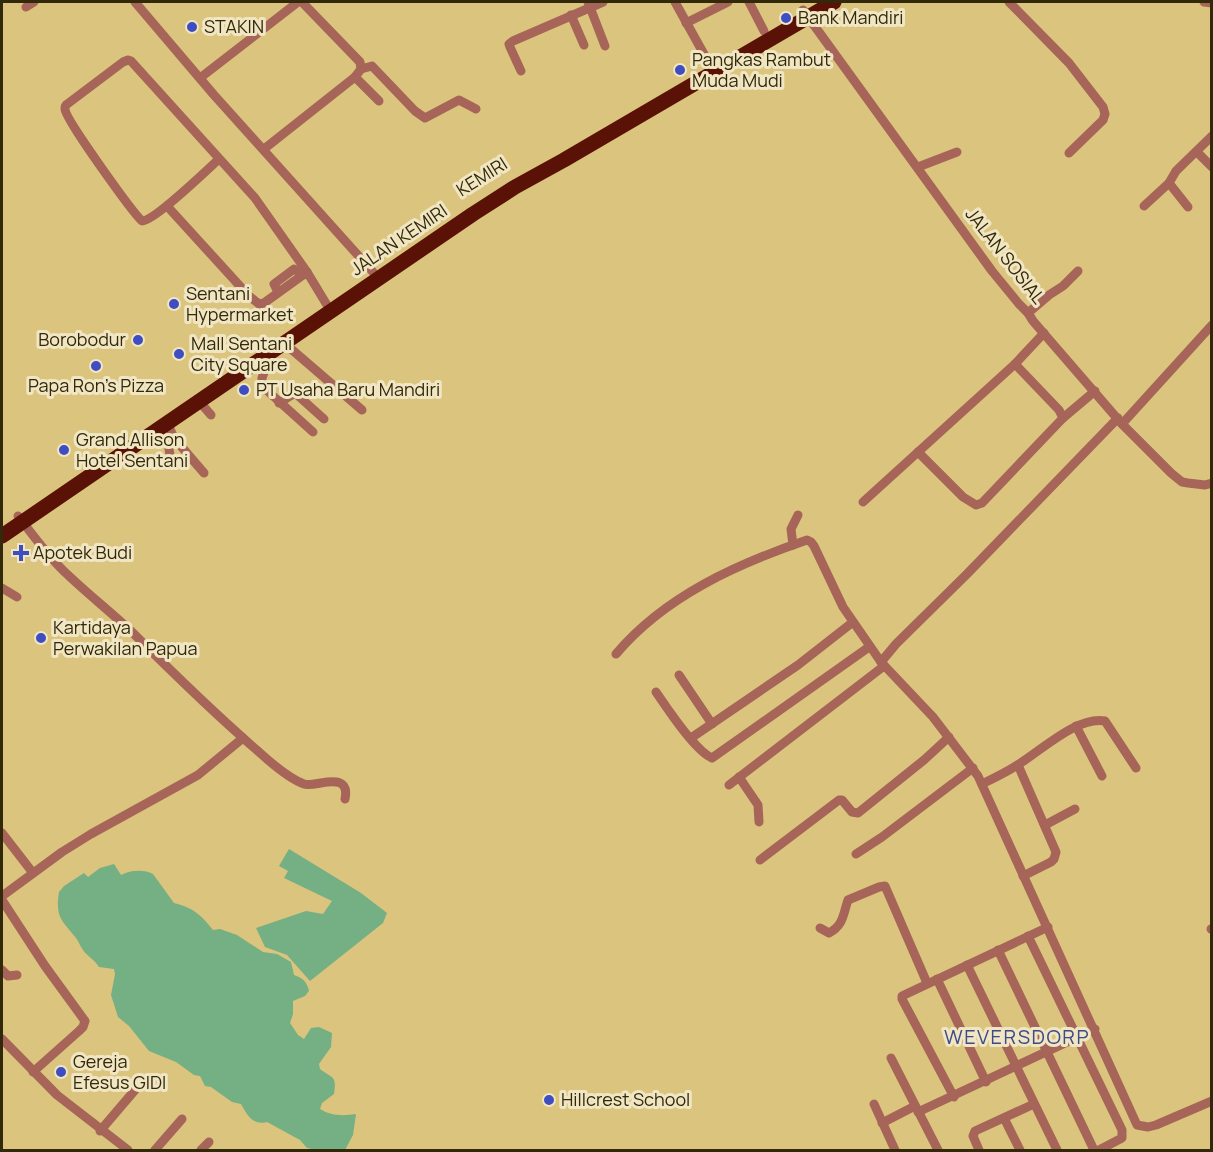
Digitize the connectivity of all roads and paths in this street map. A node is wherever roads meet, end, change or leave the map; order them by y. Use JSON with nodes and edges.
{"nodes":[{"id":1,"x":135,"y":2,"type":"edge"},
{"id":2,"x":298,"y":2,"type":"edge"},
{"id":3,"x":317,"y":2,"type":"edge"},
{"id":4,"x":603,"y":2,"type":"edge"},
{"id":5,"x":675,"y":2,"type":"edge"},
{"id":6,"x":728,"y":2,"type":"edge"},
{"id":7,"x":749,"y":2,"type":"edge"},
{"id":8,"x":818,"y":2,"type":"edge"},
{"id":9,"x":834,"y":2,"type":"edge"},
{"id":10,"x":1009,"y":2,"type":"edge"},
{"id":11,"x":1204,"y":2,"type":"edge"},
{"id":12,"x":1212,"y":3,"type":"edge"},
{"id":13,"x":589,"y":4,"type":"edge"},
{"id":14,"x":305,"y":5,"type":"edge"},
{"id":15,"x":806,"y":13,"type":"junction"},
{"id":16,"x":572,"y":15,"type":"junction"},
{"id":17,"x":686,"y":23,"type":"junction"},
{"id":18,"x":764,"y":31,"type":"junction"},
{"id":19,"x":584,"y":45,"type":"dead end"},
{"id":20,"x":605,"y":46,"type":"dead end"},
{"id":21,"x":710,"y":65,"type":"junction"},
{"id":22,"x":520,"y":71,"type":"dead end"},
{"id":23,"x":358,"y":73,"type":"junction"},
{"id":24,"x":200,"y":78,"type":"junction"},
{"id":25,"x":379,"y":101,"type":"dead end"},
{"id":26,"x":476,"y":109,"type":"dead end"},
{"id":27,"x":1212,"y":136,"type":"edge"},
{"id":28,"x":264,"y":149,"type":"junction"},
{"id":29,"x":957,"y":152,"type":"dead end"},
{"id":30,"x":1197,"y":152,"type":"junction"},
{"id":31,"x":1069,"y":153,"type":"dead end"},
{"id":32,"x":219,"y":159,"type":"junction"},
{"id":33,"x":918,"y":167,"type":"junction"},
{"id":34,"x":1212,"y":167,"type":"edge"},
{"id":35,"x":1169,"y":183,"type":"junction"},
{"id":36,"x":167,"y":206,"type":"junction"},
{"id":37,"x":1144,"y":206,"type":"dead end"},
{"id":38,"x":1188,"y":207,"type":"dead end"},
{"id":39,"x":1078,"y":271,"type":"dead end"},
{"id":40,"x":373,"y":272,"type":"junction"},
{"id":41,"x":305,"y":273,"type":"junction"},
{"id":42,"x":328,"y":307,"type":"junction"},
{"id":43,"x":1028,"y":313,"type":"junction"},
{"id":44,"x":1212,"y":326,"type":"edge"},
{"id":45,"x":1044,"y":333,"type":"junction"},
{"id":46,"x":283,"y":342,"type":"junction"},
{"id":47,"x":261,"y":357,"type":"junction"},
{"id":48,"x":1014,"y":364,"type":"junction"},
{"id":49,"x":1095,"y":392,"type":"junction"},
{"id":50,"x":198,"y":400,"type":"junction"},
{"id":51,"x":279,"y":403,"type":"junction"},
{"id":52,"x":362,"y":410,"type":"dead end"},
{"id":53,"x":211,"y":415,"type":"dead end"},
{"id":54,"x":1063,"y":418,"type":"junction"},
{"id":55,"x":324,"y":419,"type":"dead end"},
{"id":56,"x":1120,"y":421,"type":"junction"},
{"id":57,"x":168,"y":422,"type":"junction"},
{"id":58,"x":313,"y":432,"type":"dead end"},
{"id":59,"x":174,"y":438,"type":"junction"},
{"id":60,"x":918,"y":452,"type":"junction"},
{"id":61,"x":171,"y":461,"type":"dead end"},
{"id":62,"x":204,"y":473,"type":"dead end"},
{"id":63,"x":1212,"y":483,"type":"edge"},
{"id":64,"x":863,"y":502,"type":"dead end"},
{"id":65,"x":798,"y":515,"type":"dead end"},
{"id":66,"x":20,"y":519,"type":"junction"},
{"id":67,"x":2,"y":527,"type":"edge"},
{"id":68,"x":2,"y":536,"type":"edge"},
{"id":69,"x":793,"y":545,"type":"junction"},
{"id":70,"x":2,"y":588,"type":"edge"},
{"id":71,"x":16,"y":597,"type":"dead end"},
{"id":72,"x":853,"y":622,"type":"junction"},
{"id":73,"x":869,"y":647,"type":"junction"},
{"id":74,"x":616,"y":654,"type":"dead end"},
{"id":75,"x":882,"y":664,"type":"junction"},
{"id":76,"x":679,"y":675,"type":"dead end"},
{"id":77,"x":656,"y":692,"type":"dead end"},
{"id":78,"x":712,"y":724,"type":"junction"},
{"id":79,"x":1076,"y":726,"type":"junction"},
{"id":80,"x":949,"y":737,"type":"junction"},
{"id":81,"x":243,"y":738,"type":"junction"},
{"id":82,"x":691,"y":738,"type":"junction"},
{"id":83,"x":1018,"y":765,"type":"junction"},
{"id":84,"x":973,"y":768,"type":"junction"},
{"id":85,"x":1136,"y":768,"type":"dead end"},
{"id":86,"x":1102,"y":776,"type":"dead end"},
{"id":87,"x":739,"y":777,"type":"junction"},
{"id":88,"x":982,"y":784,"type":"junction"},
{"id":89,"x":729,"y":785,"type":"dead end"},
{"id":90,"x":345,"y":799,"type":"dead end"},
{"id":91,"x":1075,"y":809,"type":"dead end"},
{"id":92,"x":759,"y":822,"type":"dead end"},
{"id":93,"x":1045,"y":825,"type":"junction"},
{"id":94,"x":2,"y":833,"type":"edge"},
{"id":95,"x":856,"y":854,"type":"dead end"},
{"id":96,"x":760,"y":860,"type":"dead end"},
{"id":97,"x":33,"y":873,"type":"junction"},
{"id":98,"x":1023,"y":876,"type":"junction"},
{"id":99,"x":2,"y":898,"type":"edge"},
{"id":100,"x":1048,"y":927,"type":"junction"},
{"id":101,"x":820,"y":928,"type":"dead end"},
{"id":102,"x":1028,"y":936,"type":"junction"},
{"id":103,"x":998,"y":950,"type":"junction"},
{"id":104,"x":966,"y":965,"type":"junction"},
{"id":105,"x":2,"y":970,"type":"edge"},
{"id":106,"x":17,"y":975,"type":"dead end"},
{"id":107,"x":937,"y":979,"type":"junction"},
{"id":108,"x":927,"y":983,"type":"junction"},
{"id":109,"x":1095,"y":1029,"type":"junction"},
{"id":110,"x":1077,"y":1038,"type":"junction"},
{"id":111,"x":2,"y":1039,"type":"edge"},
{"id":112,"x":1047,"y":1053,"type":"junction"},
{"id":113,"x":891,"y":1058,"type":"dead end"},
{"id":114,"x":1016,"y":1067,"type":"junction"},
{"id":115,"x":33,"y":1072,"type":"junction"},
{"id":116,"x":986,"y":1082,"type":"junction"},
{"id":117,"x":135,"y":1090,"type":"dead end"},
{"id":118,"x":954,"y":1097,"type":"junction"},
{"id":119,"x":1212,"y":1101,"type":"edge"},
{"id":120,"x":874,"y":1104,"type":"dead end"},
{"id":121,"x":1034,"y":1104,"type":"junction"},
{"id":122,"x":916,"y":1109,"type":"junction"},
{"id":123,"x":1004,"y":1118,"type":"junction"},
{"id":124,"x":182,"y":1119,"type":"dead end"},
{"id":125,"x":882,"y":1122,"type":"junction"},
{"id":126,"x":100,"y":1131,"type":"junction"},
{"id":127,"x":209,"y":1142,"type":"dead end"},
{"id":128,"x":128,"y":1150,"type":"edge"},
{"id":129,"x":155,"y":1150,"type":"edge"},
{"id":130,"x":201,"y":1150,"type":"edge"},
{"id":131,"x":895,"y":1150,"type":"edge"},
{"id":132,"x":938,"y":1150,"type":"edge"},
{"id":133,"x":979,"y":1150,"type":"edge"},
{"id":134,"x":1020,"y":1150,"type":"edge"},
{"id":135,"x":1057,"y":1150,"type":"edge"},
{"id":136,"x":1094,"y":1150,"type":"edge"},
{"id":137,"x":1099,"y":1150,"type":"edge"}],
"edges":[{"from":1,"to":24,"type":"street"},
{"from":2,"to":24,"type":"street"},
{"from":3,"to":14,"type":"street"},
{"from":4,"to":13,"type":"street"},
{"from":5,"to":17,"type":"street"},
{"from":6,"to":17,"type":"street"},
{"from":7,"to":18,"type":"street"},
{"from":8,"to":15,"type":"highway","name":"KEMIRI"},
{"from":9,"to":15,"type":"highway","name":"JALAN KEMIRI"},
{"from":10,"to":31,"type":"street"},
{"from":11,"to":12,"type":"street"},
{"from":13,"to":16,"type":"street"},
{"from":13,"to":20,"type":"street"},
{"from":14,"to":23,"type":"street"},
{"from":15,"to":18,"type":"highway","name":"KEMIRI"},
{"from":15,"to":33,"type":"street","name":"JALAN SOSIAL"},
{"from":15,"to":42,"type":"highway","name":"JALAN KEMIRI"},
{"from":16,"to":19,"type":"street"},
{"from":16,"to":22,"type":"street"},
{"from":17,"to":21,"type":"street"},
{"from":18,"to":21,"type":"highway","name":"KEMIRI"},
{"from":21,"to":40,"type":"highway","name":"KEMIRI"},
{"from":23,"to":25,"type":"street"},
{"from":23,"to":26,"type":"street"},
{"from":23,"to":28,"type":"street"},
{"from":24,"to":28,"type":"street"},
{"from":27,"to":30,"type":"street"},
{"from":28,"to":40,"type":"street"},
{"from":29,"to":33,"type":"street"},
{"from":30,"to":34,"type":"street"},
{"from":30,"to":35,"type":"street"},
{"from":32,"to":36,"type":"street"},
{"from":32,"to":36,"type":"street"},
{"from":32,"to":41,"type":"street"},
{"from":33,"to":43,"type":"street","name":"JALAN SOSIAL"},
{"from":35,"to":37,"type":"street"},
{"from":35,"to":38,"type":"street"},
{"from":36,"to":41,"type":"street"},
{"from":39,"to":43,"type":"street"},
{"from":40,"to":42,"type":"highway","name":"KEMIRI"},
{"from":41,"to":42,"type":"street"},
{"from":42,"to":46,"type":"highway","name":"JALAN KEMIRI"},
{"from":42,"to":66,"type":"highway","name":"KEMIRI"},
{"from":43,"to":45,"type":"street","name":"JALAN SOSIAL"},
{"from":44,"to":56,"type":"street"},
{"from":45,"to":48,"type":"street"},
{"from":45,"to":49,"type":"street","name":"JALAN SOSIAL"},
{"from":46,"to":47,"type":"highway","name":"JALAN KEMIRI"},
{"from":46,"to":52,"type":"street"},
{"from":47,"to":50,"type":"highway","name":"JALAN KEMIRI"},
{"from":47,"to":51,"type":"street"},
{"from":48,"to":54,"type":"street"},
{"from":48,"to":60,"type":"street"},
{"from":49,"to":54,"type":"street"},
{"from":49,"to":56,"type":"street","name":"JALAN SOSIAL"},
{"from":50,"to":53,"type":"street"},
{"from":50,"to":57,"type":"highway","name":"JALAN KEMIRI"},
{"from":51,"to":55,"type":"street"},
{"from":51,"to":58,"type":"street"},
{"from":54,"to":60,"type":"street"},
{"from":56,"to":63,"type":"street","name":"JALAN SOSIAL"},
{"from":56,"to":75,"type":"street"},
{"from":57,"to":59,"type":"street"},
{"from":57,"to":66,"type":"highway","name":"JALAN KEMIRI"},
{"from":59,"to":61,"type":"street"},
{"from":59,"to":62,"type":"street"},
{"from":60,"to":64,"type":"street"},
{"from":65,"to":69,"type":"street"},
{"from":66,"to":67,"type":"highway","name":"KEMIRI"},
{"from":66,"to":68,"type":"highway","name":"JALAN KEMIRI"},
{"from":66,"to":81,"type":"street"},
{"from":69,"to":72,"type":"street"},
{"from":69,"to":74,"type":"street"},
{"from":70,"to":71,"type":"street"},
{"from":72,"to":73,"type":"street"},
{"from":72,"to":78,"type":"street"},
{"from":73,"to":75,"type":"street"},
{"from":73,"to":82,"type":"street"},
{"from":75,"to":80,"type":"street"},
{"from":75,"to":87,"type":"street"},
{"from":76,"to":78,"type":"street"},
{"from":77,"to":82,"type":"street"},
{"from":78,"to":82,"type":"street"},
{"from":79,"to":83,"type":"street"},
{"from":79,"to":85,"type":"street"},
{"from":79,"to":86,"type":"street"},
{"from":80,"to":84,"type":"street"},
{"from":80,"to":96,"type":"street"},
{"from":81,"to":90,"type":"street"},
{"from":81,"to":97,"type":"street"},
{"from":83,"to":88,"type":"street"},
{"from":83,"to":93,"type":"street"},
{"from":84,"to":88,"type":"street"},
{"from":84,"to":95,"type":"street"},
{"from":87,"to":89,"type":"street"},
{"from":87,"to":92,"type":"street"},
{"from":88,"to":98,"type":"street"},
{"from":91,"to":93,"type":"street"},
{"from":93,"to":98,"type":"street"},
{"from":94,"to":97,"type":"street"},
{"from":97,"to":99,"type":"street"},
{"from":98,"to":100,"type":"street"},
{"from":99,"to":115,"type":"street"},
{"from":100,"to":102,"type":"street"},
{"from":100,"to":109,"type":"street"},
{"from":101,"to":108,"type":"street"},
{"from":102,"to":103,"type":"street"},
{"from":102,"to":110,"type":"street"},
{"from":103,"to":104,"type":"street"},
{"from":103,"to":112,"type":"street"},
{"from":104,"to":107,"type":"street"},
{"from":104,"to":114,"type":"street"},
{"from":105,"to":106,"type":"street"},
{"from":107,"to":108,"type":"street"},
{"from":107,"to":116,"type":"street"},
{"from":108,"to":118,"type":"street"},
{"from":109,"to":110,"type":"street"},
{"from":109,"to":119,"type":"street"},
{"from":110,"to":112,"type":"street"},
{"from":110,"to":137,"type":"street"},
{"from":111,"to":115,"type":"street"},
{"from":112,"to":114,"type":"street"},
{"from":112,"to":136,"type":"street"},
{"from":113,"to":122,"type":"street"},
{"from":114,"to":116,"type":"street"},
{"from":114,"to":121,"type":"street"},
{"from":115,"to":126,"type":"street"},
{"from":116,"to":118,"type":"street"},
{"from":117,"to":126,"type":"street"},
{"from":118,"to":122,"type":"street"},
{"from":120,"to":125,"type":"street"},
{"from":121,"to":123,"type":"street"},
{"from":121,"to":135,"type":"street"},
{"from":122,"to":125,"type":"street"},
{"from":122,"to":132,"type":"street"},
{"from":123,"to":133,"type":"street"},
{"from":123,"to":134,"type":"street"},
{"from":124,"to":129,"type":"street"},
{"from":125,"to":131,"type":"street"},
{"from":126,"to":128,"type":"street"},
{"from":127,"to":130,"type":"street"}]}
